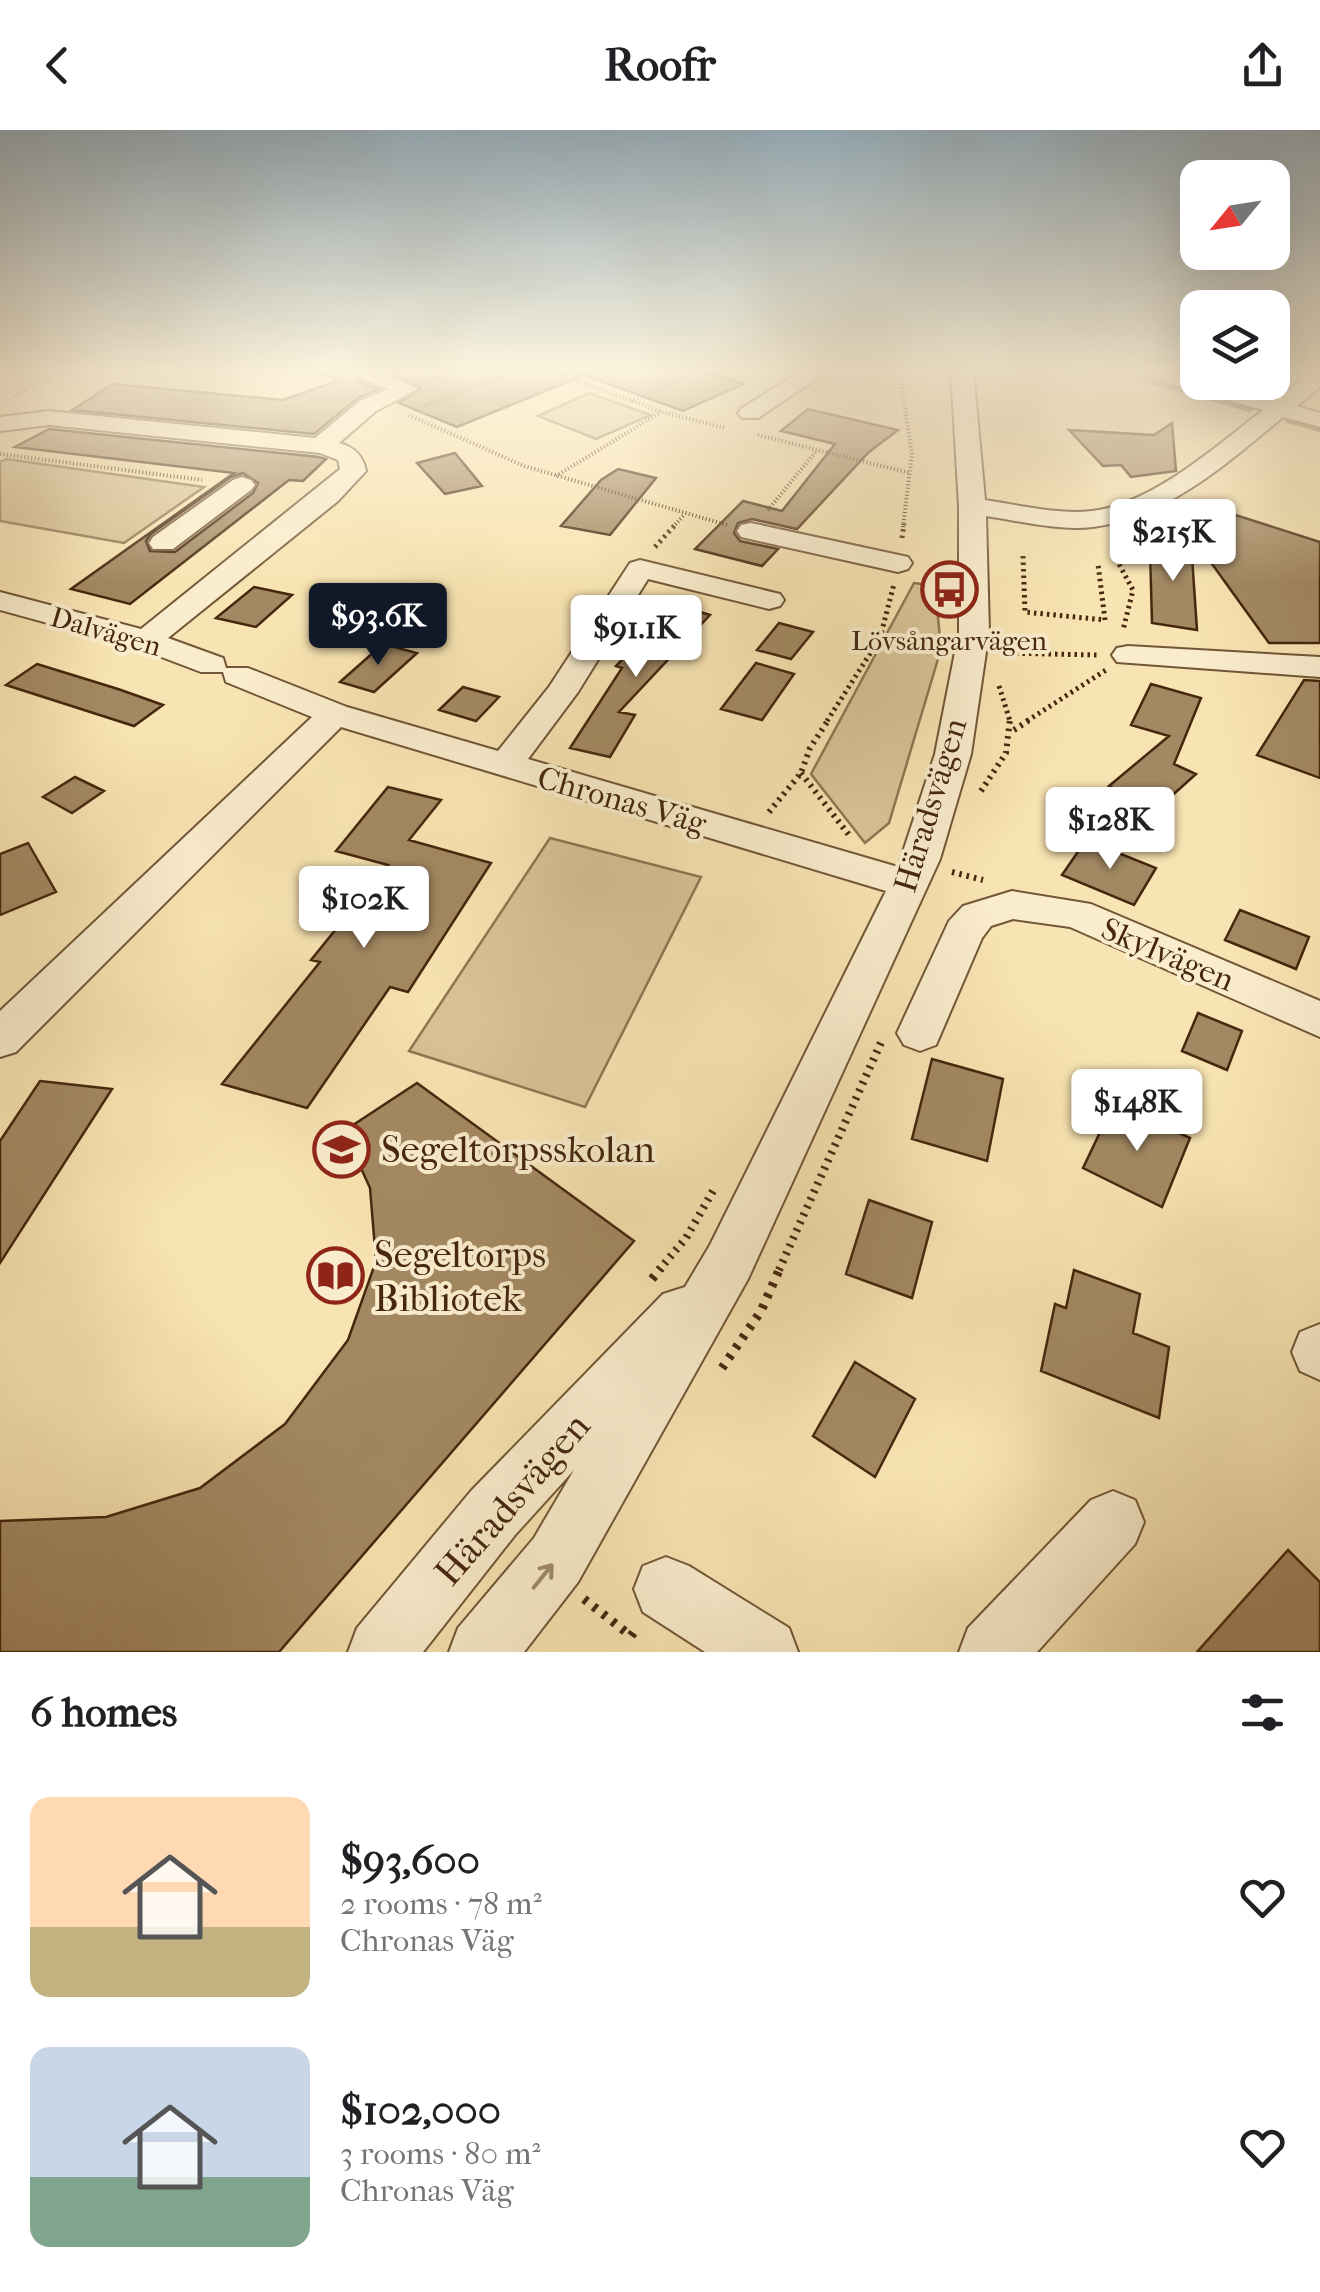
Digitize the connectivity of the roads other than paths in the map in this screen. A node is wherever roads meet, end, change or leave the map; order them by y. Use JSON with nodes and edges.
{"nodes":[{"id":1,"x":272,"y":441,"type":"edge"},
{"id":2,"x":326,"y":441,"type":"edge"},
{"id":3,"x":967,"y":441,"type":"edge"},
{"id":4,"x":1239,"y":441,"type":"edge"},
{"id":5,"x":320,"y":446,"type":"junction"},
{"id":6,"x":242,"y":485,"type":"road end"},
{"id":7,"x":972,"y":507,"type":"junction"},
{"id":8,"x":1093,"y":520,"type":"junction"},
{"id":9,"x":752,"y":531,"type":"road end"},
{"id":10,"x":163,"y":544,"type":"dead end"},
{"id":11,"x":1105,"y":559,"type":"road end"},
{"id":12,"x":898,"y":563,"type":"road end"},
{"id":13,"x":769,"y":600,"type":"dead end"},
{"id":14,"x":0,"y":601,"type":"edge"},
{"id":15,"x":146,"y":640,"type":"junction"},
{"id":16,"x":1126,"y":642,"type":"road end"},
{"id":17,"x":1320,"y":667,"type":"edge"},
{"id":18,"x":224,"y":670,"type":"joint"},
{"id":19,"x":335,"y":714,"type":"junction"},
{"id":20,"x":504,"y":766,"type":"junction"},
{"id":21,"x":895,"y":879,"type":"junction"},
{"id":22,"x":1320,"y":1020,"type":"edge"},
{"id":23,"x":2,"y":1030,"type":"edge"},
{"id":24,"x":920,"y":1032,"type":"dead end"},
{"id":25,"x":729,"y":1262,"type":"junction"},
{"id":26,"x":1113,"y":1522,"type":"dead end"},
{"id":27,"x":666,"y":1590,"type":"dead end"},
{"id":28,"x":382,"y":1652,"type":"edge"},
{"id":29,"x":482,"y":1652,"type":"edge"},
{"id":30,"x":765,"y":1652,"type":"edge"},
{"id":31,"x":992,"y":1652,"type":"edge"}],
"edges":[{"from":1,"to":5,"type":"street"},
{"from":2,"to":5,"type":"street"},
{"from":3,"to":7,"type":"street","name":"Häradsvägen"},
{"from":4,"to":8,"type":"street"},
{"from":5,"to":15,"type":"street"},
{"from":6,"to":10,"type":"street"},
{"from":7,"to":8,"type":"street"},
{"from":7,"to":21,"type":"street","name":"Häradsvägen"},
{"from":8,"to":11,"type":"street"},
{"from":9,"to":12,"type":"street"},
{"from":13,"to":20,"type":"street"},
{"from":14,"to":15,"type":"street","name":"Dalvägen"},
{"from":15,"to":18,"type":"street","name":"Dalvägen"},
{"from":16,"to":17,"type":"street"},
{"from":18,"to":19,"type":"street","name":"Chronas Väg"},
{"from":19,"to":20,"type":"street","name":"Chronas Väg"},
{"from":19,"to":23,"type":"street"},
{"from":20,"to":21,"type":"street","name":"Chronas Väg"},
{"from":21,"to":25,"type":"street","name":"Häradsvägen"},
{"from":22,"to":24,"type":"street","name":"Skylvägen"},
{"from":25,"to":28,"type":"street","name":"Häradsvägen"},
{"from":29,"to":25,"type":"street","name":"Häradsvägen","one_way":true},
{"from":26,"to":31,"type":"street"},
{"from":27,"to":30,"type":"street"}]}
